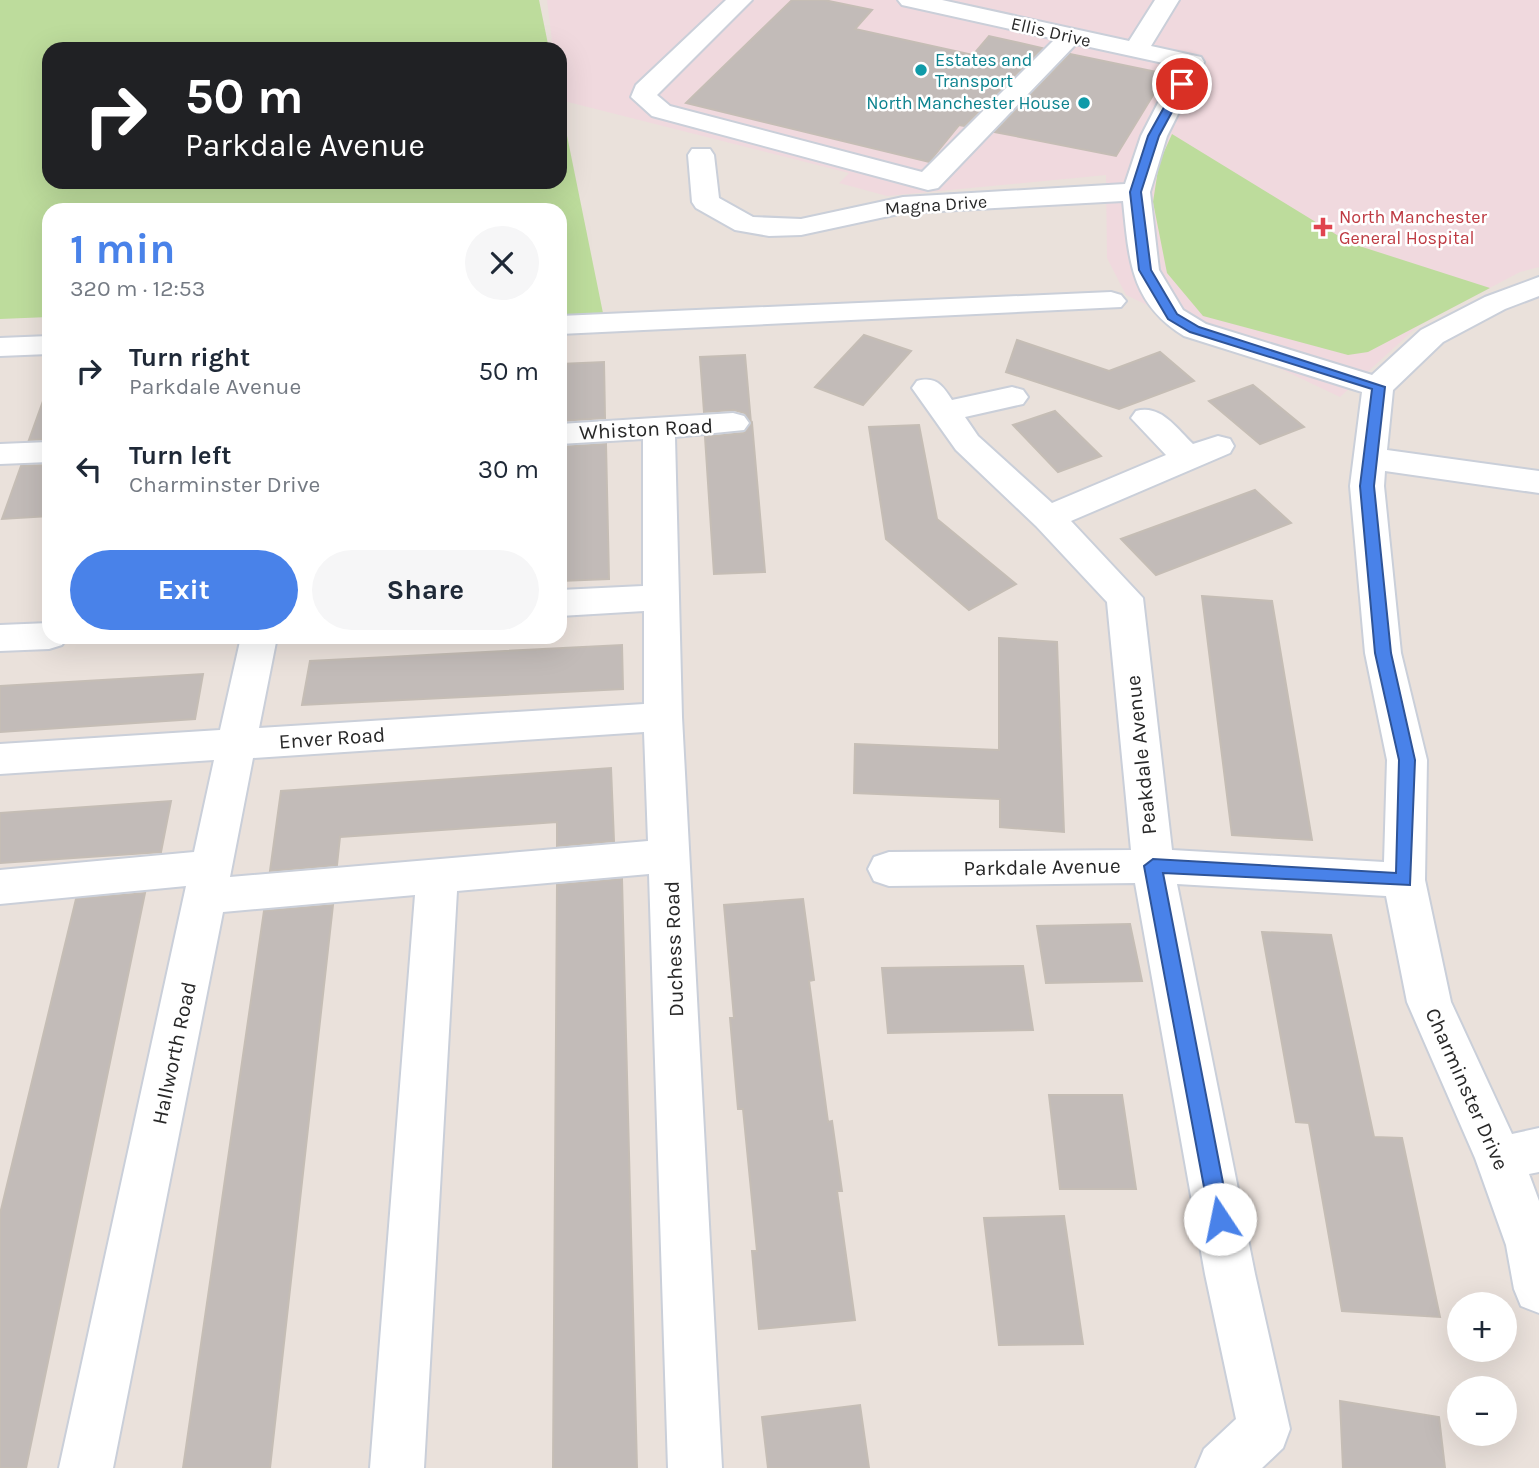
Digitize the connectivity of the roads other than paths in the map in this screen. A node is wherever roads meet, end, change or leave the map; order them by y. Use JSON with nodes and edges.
{"nodes":[{"id":1,"x":740,"y":0,"type":"edge"},
{"id":2,"x":910,"y":0,"type":"edge"},
{"id":3,"x":1167,"y":0,"type":"edge"},
{"id":4,"x":1069,"y":37,"type":"junction"},
{"id":5,"x":1135,"y":51,"type":"junction"},
{"id":6,"x":701,"y":155,"type":"dead end"},
{"id":7,"x":1136,"y":192,"type":"junction"},
{"id":8,"x":1539,"y":286,"type":"edge"},
{"id":9,"x":1111,"y":302,"type":"dead end"},
{"id":10,"x":567,"y":324,"type":"edge"},
{"id":11,"x":42,"y":345,"type":"edge"},
{"id":12,"x":0,"y":347,"type":"edge"},
{"id":13,"x":1378,"y":387,"type":"junction"},
{"id":14,"x":1012,"y":397,"type":"dead end"},
{"id":15,"x":1147,"y":418,"type":"dead end"},
{"id":16,"x":733,"y":423,"type":"dead end"},
{"id":17,"x":659,"y":430,"type":"junction"},
{"id":18,"x":567,"y":433,"type":"edge"},
{"id":19,"x":1219,"y":446,"type":"dead end"},
{"id":20,"x":42,"y":452,"type":"edge"},
{"id":21,"x":0,"y":454,"type":"edge"},
{"id":22,"x":1188,"y":458,"type":"junction"},
{"id":23,"x":1370,"y":458,"type":"junction"},
{"id":24,"x":1539,"y":482,"type":"edge"},
{"id":25,"x":1048,"y":518,"type":"junction"},
{"id":26,"x":662,"y":597,"type":"junction"},
{"id":27,"x":567,"y":603,"type":"edge"},
{"id":28,"x":42,"y":636,"type":"edge"},
{"id":29,"x":0,"y":638,"type":"edge"},
{"id":30,"x":258,"y":644,"type":"edge"},
{"id":31,"x":663,"y":717,"type":"junction"},
{"id":32,"x":238,"y":744,"type":"junction"},
{"id":33,"x":0,"y":759,"type":"edge"},
{"id":34,"x":670,"y":856,"type":"junction"},
{"id":35,"x":1153,"y":866,"type":"junction"},
{"id":36,"x":889,"y":869,"type":"dead end"},
{"id":37,"x":437,"y":876,"type":"junction"},
{"id":38,"x":1404,"y":880,"type":"junction"},
{"id":39,"x":210,"y":882,"type":"junction"},
{"id":40,"x":0,"y":887,"type":"edge"},
{"id":41,"x":1519,"y":1154,"type":"edge"},
{"id":42,"x":1539,"y":1289,"type":"edge"},
{"id":43,"x":86,"y":1468,"type":"edge"},
{"id":44,"x":397,"y":1468,"type":"edge"},
{"id":45,"x":695,"y":1468,"type":"edge"},
{"id":46,"x":1223,"y":1468,"type":"edge"}],
"edges":[{"from":1,"to":4,"type":"street"},
{"from":2,"to":4,"type":"street","name":"Ellis Drive"},
{"from":3,"to":5,"type":"street"},
{"from":4,"to":5,"type":"street","name":"Ellis Drive"},
{"from":5,"to":7,"type":"street","name":"Ellis Drive"},
{"from":6,"to":7,"type":"street","name":"Magna Drive"},
{"from":7,"to":13,"type":"street"},
{"from":8,"to":13,"type":"street"},
{"from":9,"to":10,"type":"street"},
{"from":11,"to":12,"type":"street"},
{"from":13,"to":23,"type":"street","name":"Charminster Drive"},
{"from":14,"to":25,"type":"street","name":"Peakdale Avenue"},
{"from":15,"to":22,"type":"street"},
{"from":16,"to":17,"type":"street","name":"Whiston Road"},
{"from":17,"to":18,"type":"street","name":"Whiston Road"},
{"from":17,"to":26,"type":"street","name":"Duchess Road"},
{"from":19,"to":22,"type":"street"},
{"from":20,"to":21,"type":"street"},
{"from":22,"to":25,"type":"street"},
{"from":23,"to":24,"type":"street"},
{"from":23,"to":38,"type":"street","name":"Charminster Drive"},
{"from":25,"to":35,"type":"street","name":"Peakdale Avenue"},
{"from":26,"to":27,"type":"street"},
{"from":26,"to":31,"type":"street","name":"Duchess Road"},
{"from":28,"to":29,"type":"street"},
{"from":30,"to":32,"type":"street","name":"Hallworth Road"},
{"from":31,"to":32,"type":"street","name":"Enver Road"},
{"from":31,"to":34,"type":"street","name":"Duchess Road"},
{"from":32,"to":33,"type":"street","name":"Enver Road"},
{"from":32,"to":39,"type":"street","name":"Hallworth Road"},
{"from":34,"to":37,"type":"street"},
{"from":34,"to":45,"type":"street","name":"Duchess Road"},
{"from":35,"to":36,"type":"street","name":"Parkdale Avenue"},
{"from":35,"to":38,"type":"street","name":"Parkdale Avenue"},
{"from":35,"to":46,"type":"street","name":"Peakdale Avenue"},
{"from":37,"to":39,"type":"street"},
{"from":37,"to":44,"type":"street"},
{"from":38,"to":41,"type":"street","name":"Charminster Drive"},
{"from":39,"to":40,"type":"street"},
{"from":39,"to":43,"type":"street","name":"Hallworth Road"},
{"from":41,"to":42,"type":"street","name":"Charminster Drive"}]}
